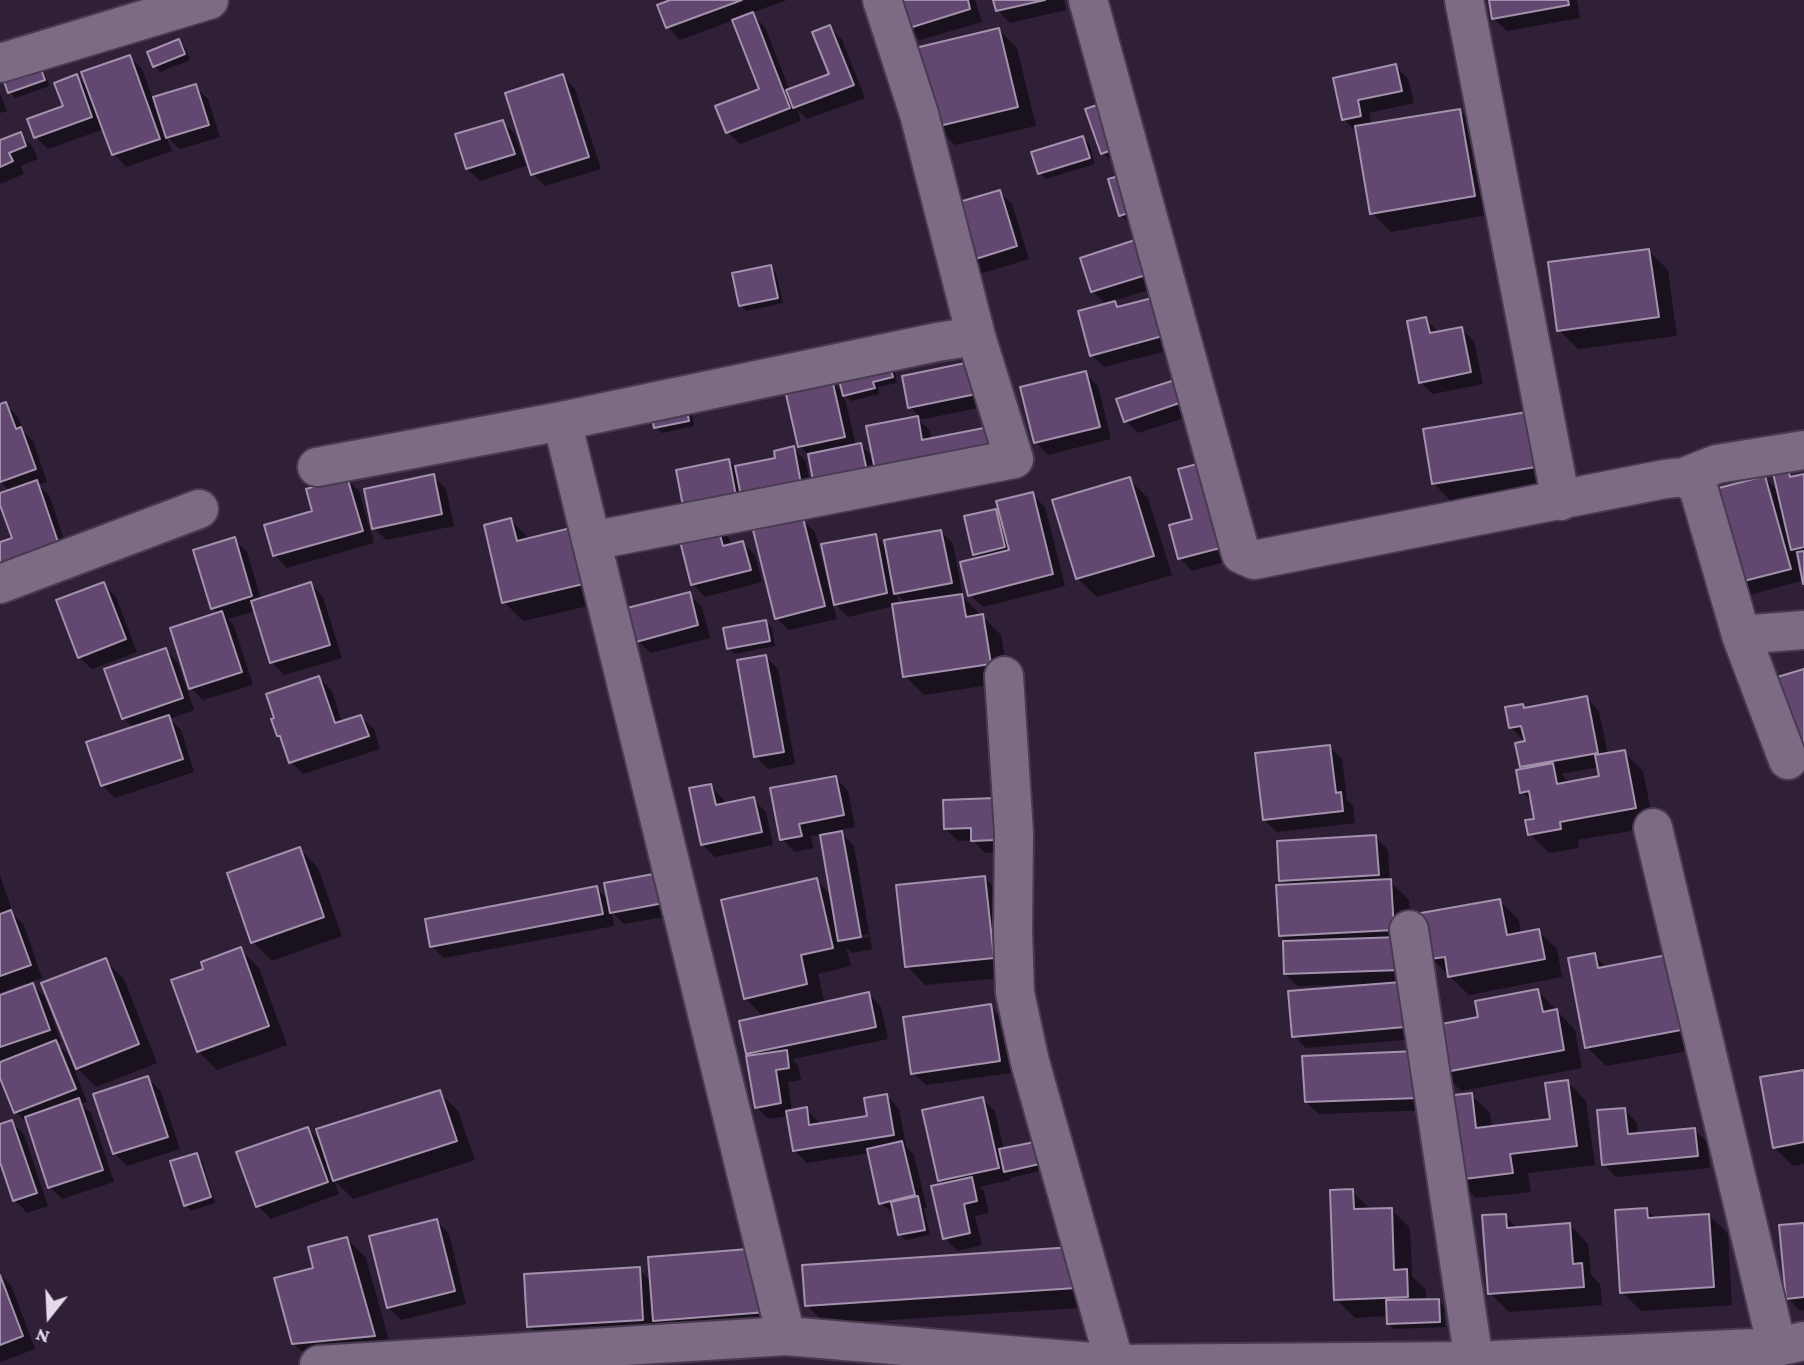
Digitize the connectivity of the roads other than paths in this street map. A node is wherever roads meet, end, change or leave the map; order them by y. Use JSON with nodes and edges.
{"nodes":[{"id":1,"x":209,"y":0,"type":"edge"},
{"id":2,"x":881,"y":0,"type":"edge"},
{"id":3,"x":1088,"y":0,"type":"edge"},
{"id":4,"x":1464,"y":0,"type":"edge"},
{"id":5,"x":0,"y":63,"type":"edge"},
{"id":6,"x":976,"y":336,"type":"junction"},
{"id":7,"x":562,"y":421,"type":"junction"},
{"id":8,"x":1804,"y":450,"type":"edge"},
{"id":9,"x":317,"y":467,"type":"dead end"},
{"id":10,"x":1684,"y":477,"type":"junction"},
{"id":11,"x":1561,"y":501,"type":"junction"},
{"id":12,"x":199,"y":509,"type":"dead end"},
{"id":13,"x":591,"y":541,"type":"junction"},
{"id":14,"x":0,"y":584,"type":"edge"},
{"id":15,"x":1804,"y":630,"type":"edge"},
{"id":16,"x":1741,"y":635,"type":"junction"},
{"id":17,"x":1004,"y":676,"type":"dead end"},
{"id":18,"x":1788,"y":760,"type":"dead end"},
{"id":19,"x":1653,"y":828,"type":"dead end"},
{"id":20,"x":1409,"y":930,"type":"dead end"},
{"id":21,"x":786,"y":1336,"type":"junction"},
{"id":22,"x":1791,"y":1344,"type":"edge"},
{"id":23,"x":1474,"y":1361,"type":"junction"},
{"id":24,"x":1115,"y":1364,"type":"edge"},
{"id":25,"x":319,"y":1365,"type":"edge"}],
"edges":[{"from":1,"to":5,"type":"street"},
{"from":2,"to":6,"type":"street"},
{"from":3,"to":11,"type":"street"},
{"from":4,"to":11,"type":"street"},
{"from":6,"to":7,"type":"street"},
{"from":6,"to":13,"type":"street"},
{"from":7,"to":9,"type":"street"},
{"from":7,"to":13,"type":"street"},
{"from":8,"to":10,"type":"street"},
{"from":10,"to":11,"type":"street"},
{"from":10,"to":16,"type":"street"},
{"from":12,"to":14,"type":"street"},
{"from":13,"to":21,"type":"street"},
{"from":15,"to":16,"type":"street"},
{"from":16,"to":18,"type":"street"},
{"from":17,"to":24,"type":"street"},
{"from":19,"to":22,"type":"street"},
{"from":20,"to":23,"type":"street"},
{"from":21,"to":24,"type":"street"},
{"from":21,"to":25,"type":"street"},
{"from":22,"to":23,"type":"street"},
{"from":23,"to":24,"type":"street"}]}
